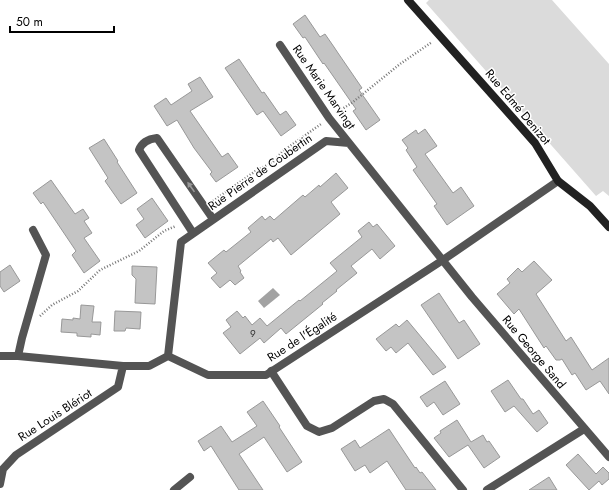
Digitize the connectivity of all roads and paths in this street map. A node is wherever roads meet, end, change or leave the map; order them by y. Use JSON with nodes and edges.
{"nodes":[{"id":1,"x":410,"y":1,"type":"edge"},
{"id":2,"x":441,"y":36,"type":"junction"},
{"id":3,"x":280,"y":45,"type":"dead end"},
{"id":4,"x":329,"y":118,"type":"junction"},
{"id":5,"x":349,"y":143,"type":"junction"},
{"id":6,"x":558,"y":181,"type":"junction"},
{"id":7,"x":205,"y":207,"type":"junction"},
{"id":8,"x":213,"y":219,"type":"junction"},
{"id":9,"x":186,"y":222,"type":"junction"},
{"id":10,"x":609,"y":227,"type":"edge"},
{"id":11,"x":33,"y":230,"type":"dead end"},
{"id":12,"x":193,"y":233,"type":"junction"},
{"id":13,"x":443,"y":260,"type":"junction"},
{"id":14,"x":38,"y":319,"type":"dead end"},
{"id":15,"x":0,"y":356,"type":"edge"},
{"id":16,"x":18,"y":356,"type":"junction"},
{"id":17,"x":168,"y":356,"type":"junction"},
{"id":18,"x":124,"y":366,"type":"junction"},
{"id":19,"x":271,"y":371,"type":"junction"},
{"id":20,"x":584,"y":429,"type":"junction"},
{"id":21,"x":609,"y":457,"type":"edge"},
{"id":22,"x":190,"y":477,"type":"dead end"},
{"id":23,"x":0,"y":484,"type":"edge"},
{"id":24,"x":174,"y":490,"type":"edge"},
{"id":25,"x":463,"y":490,"type":"edge"},
{"id":26,"x":487,"y":490,"type":"edge"}],
"edges":[{"from":1,"to":2,"type":"street","name":"Rue Edmé Denizot"},
{"from":2,"to":4,"type":"path"},
{"from":2,"to":6,"type":"street","name":"Rue Edmé Denizot"},
{"from":3,"to":4,"type":"street","name":"Rue Marie Marvingt"},
{"from":4,"to":5,"type":"street","name":"Rue Marie Marvingt"},
{"from":4,"to":7,"type":"path"},
{"from":5,"to":8,"type":"street","name":"Rue Pierre de Coubertin"},
{"from":5,"to":13,"type":"street"},
{"from":6,"to":10,"type":"street","name":"Rue Edmé Denizot"},
{"from":6,"to":13,"type":"street","name":"Rue de l'Égalité"},
{"from":7,"to":8,"type":"street"},
{"from":7,"to":9,"type":"street","one_way":true},
{"from":8,"to":12,"type":"street","name":"Rue Pierre de Coubertin"},
{"from":9,"to":12,"type":"street"},
{"from":9,"to":14,"type":"path"},
{"from":11,"to":16,"type":"street"},
{"from":12,"to":17,"type":"street","name":"Rue Pierre de Coubertin"},
{"from":13,"to":19,"type":"street","name":"Rue de l'Égalité"},
{"from":13,"to":20,"type":"street","name":"Rue George Sand"},
{"from":15,"to":16,"type":"street"},
{"from":16,"to":18,"type":"street"},
{"from":17,"to":18,"type":"street"},
{"from":17,"to":19,"type":"street","name":"Rue de l'Égalité"},
{"from":18,"to":23,"type":"street","name":"Rue Louis Blériot"},
{"from":19,"to":25,"type":"street"},
{"from":20,"to":21,"type":"street","name":"Rue George Sand"},
{"from":20,"to":26,"type":"street"},
{"from":22,"to":24,"type":"street"}]}
